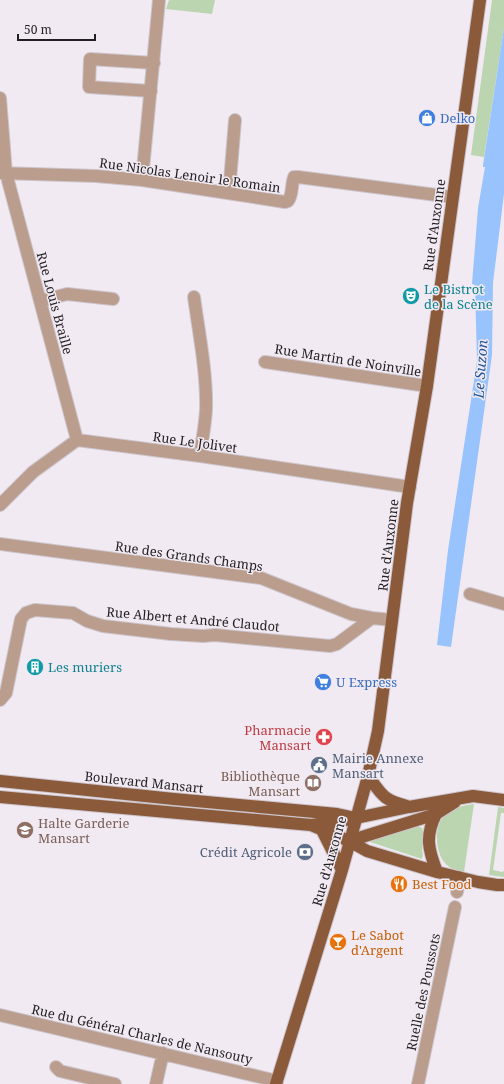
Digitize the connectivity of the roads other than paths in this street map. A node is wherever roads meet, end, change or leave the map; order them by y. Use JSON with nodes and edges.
{"nodes":[{"id":1,"x":159,"y":0,"type":"edge"},
{"id":2,"x":480,"y":0,"type":"edge"},
{"id":3,"x":154,"y":63,"type":"junction"},
{"id":4,"x":151,"y":91,"type":"junction"},
{"id":5,"x":0,"y":98,"type":"edge"},
{"id":6,"x":234,"y":120,"type":"dead end"},
{"id":7,"x":3,"y":173,"type":"edge"},
{"id":8,"x":142,"y":180,"type":"junction"},
{"id":9,"x":229,"y":193,"type":"junction"},
{"id":10,"x":452,"y":196,"type":"junction"},
{"id":11,"x":194,"y":297,"type":"dead end"},
{"id":12,"x":113,"y":298,"type":"dead end"},
{"id":13,"x":40,"y":301,"type":"junction"},
{"id":14,"x":264,"y":362,"type":"dead end"},
{"id":15,"x":427,"y":386,"type":"junction"},
{"id":16,"x":77,"y":440,"type":"junction"},
{"id":17,"x":200,"y":456,"type":"junction"},
{"id":18,"x":410,"y":487,"type":"junction"},
{"id":19,"x":0,"y":504,"type":"edge"},
{"id":20,"x":0,"y":544,"type":"edge"},
{"id":21,"x":470,"y":594,"type":"dead end"},
{"id":22,"x":504,"y":604,"type":"edge"},
{"id":23,"x":372,"y":618,"type":"junction"},
{"id":24,"x":392,"y":620,"type":"junction"},
{"id":25,"x":0,"y":700,"type":"edge"},
{"id":26,"x":368,"y":776,"type":"junction"},
{"id":27,"x":0,"y":781,"type":"edge"},
{"id":28,"x":0,"y":797,"type":"edge"},
{"id":29,"x":464,"y":798,"type":"junction"},
{"id":30,"x":504,"y":800,"type":"edge"},
{"id":31,"x":409,"y":807,"type":"junction"},
{"id":32,"x":436,"y":814,"type":"junction"},
{"id":33,"x":356,"y":818,"type":"junction"},
{"id":34,"x":311,"y":824,"type":"junction"},
{"id":35,"x":322,"y":830,"type":"junction"},
{"id":36,"x":349,"y":841,"type":"junction"},
{"id":37,"x":342,"y":870,"type":"junction"},
{"id":38,"x":437,"y":872,"type":"junction"},
{"id":39,"x":459,"y":877,"type":"junction"},
{"id":40,"x":502,"y":887,"type":"edge"},
{"id":41,"x":457,"y":892,"type":"dead end"},
{"id":42,"x":456,"y":907,"type":"dead end"},
{"id":43,"x":0,"y":1016,"type":"edge"},
{"id":44,"x":163,"y":1053,"type":"junction"},
{"id":45,"x":56,"y":1068,"type":"dead end"},
{"id":46,"x":74,"y":1079,"type":"edge"},
{"id":47,"x":101,"y":1082,"type":"edge"},
{"id":48,"x":276,"y":1082,"type":"edge"},
{"id":49,"x":115,"y":1084,"type":"edge"},
{"id":50,"x":156,"y":1084,"type":"edge"},
{"id":51,"x":418,"y":1084,"type":"edge"}],
"edges":[{"from":1,"to":3,"type":"street"},
{"from":2,"to":10,"type":"main road","name":"Rue d'Auxonne"},
{"from":3,"to":4,"type":"street"},
{"from":3,"to":4,"type":"street"},
{"from":4,"to":8,"type":"street"},
{"from":5,"to":7,"type":"street","name":"Rue Louis Braille"},
{"from":6,"to":9,"type":"street"},
{"from":7,"to":8,"type":"street","name":"Rue Nicolas Lenoir le Romain"},
{"from":7,"to":13,"type":"street","name":"Rue Louis Braille"},
{"from":8,"to":9,"type":"street","name":"Rue Nicolas Lenoir le Romain"},
{"from":9,"to":10,"type":"street","name":"Rue Nicolas Lenoir le Romain"},
{"from":10,"to":15,"type":"main road","name":"Rue d'Auxonne"},
{"from":11,"to":17,"type":"street"},
{"from":12,"to":13,"type":"street"},
{"from":13,"to":16,"type":"street","name":"Rue Louis Braille"},
{"from":14,"to":15,"type":"street","name":"Rue Martin de Noinville"},
{"from":15,"to":18,"type":"main road","name":"Rue d'Auxonne"},
{"from":16,"to":17,"type":"street","name":"Rue Le Jolivet"},
{"from":16,"to":19,"type":"street"},
{"from":17,"to":18,"type":"street","name":"Rue Le Jolivet"},
{"from":18,"to":24,"type":"main road","name":"Rue d'Auxonne"},
{"from":20,"to":23,"type":"street","name":"Rue des Grands Champs"},
{"from":21,"to":22,"type":"street"},
{"from":23,"to":24,"type":"street","name":"Rue des Grands Champs"},
{"from":23,"to":25,"type":"street","name":"Rue Albert et André Claudot"},
{"from":24,"to":26,"type":"main road","name":"Rue d'Auxonne"},
{"from":26,"to":31,"type":"main road"},
{"from":26,"to":33,"type":"main road","name":"Rue d'Auxonne"},
{"from":27,"to":33,"type":"main road","name":"Boulevard Mansart"},
{"from":28,"to":34,"type":"main road","name":"Boulevard Mansart"},
{"from":29,"to":30,"type":"main road"},
{"from":29,"to":31,"type":"main road"},
{"from":29,"to":32,"type":"main road"},
{"from":31,"to":33,"type":"main road"},
{"from":32,"to":36,"type":"main road"},
{"from":32,"to":38,"type":"main road"},
{"from":33,"to":34,"type":"main road"},
{"from":33,"to":36,"type":"main road","name":"Rue d'Auxonne"},
{"from":34,"to":35,"type":"main road"},
{"from":35,"to":36,"type":"main road"},
{"from":35,"to":37,"type":"main road"},
{"from":36,"to":37,"type":"main road","name":"Rue d'Auxonne"},
{"from":36,"to":38,"type":"main road"},
{"from":37,"to":48,"type":"main road","name":"Rue d'Auxonne"},
{"from":38,"to":39,"type":"main road"},
{"from":39,"to":40,"type":"main road"},
{"from":39,"to":41,"type":"street"},
{"from":42,"to":51,"type":"street","name":"Ruelle des Poussots"},
{"from":43,"to":44,"type":"street","name":"Rue du Général Charles de Nansouty"},
{"from":44,"to":48,"type":"street","name":"Rue du Général Charles de Nansouty"},
{"from":44,"to":50,"type":"street"},
{"from":45,"to":46,"type":"street"},
{"from":46,"to":47,"type":"street"},
{"from":47,"to":49,"type":"street"}]}
